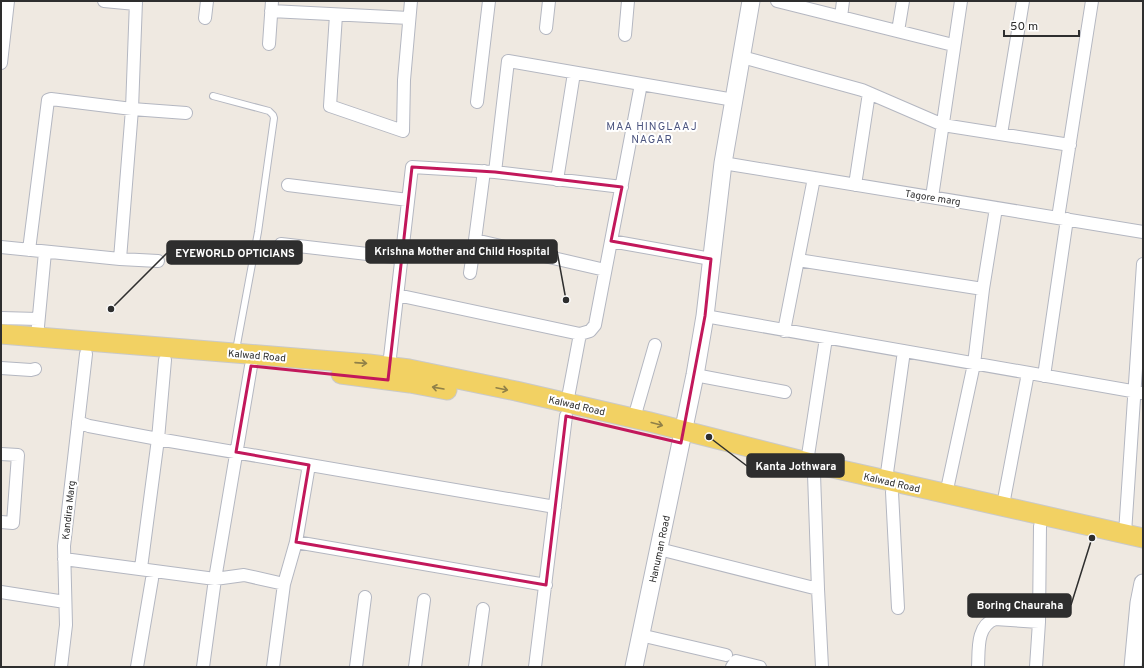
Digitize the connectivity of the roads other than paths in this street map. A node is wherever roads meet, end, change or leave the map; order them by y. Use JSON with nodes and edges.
{"nodes":[{"id":1,"x":8,"y":1,"type":"edge"},
{"id":2,"x":104,"y":1,"type":"edge"},
{"id":3,"x":207,"y":1,"type":"edge"},
{"id":4,"x":411,"y":1,"type":"edge"},
{"id":5,"x":489,"y":1,"type":"edge"},
{"id":6,"x":549,"y":1,"type":"edge"},
{"id":7,"x":628,"y":1,"type":"edge"},
{"id":8,"x":751,"y":1,"type":"edge"},
{"id":9,"x":778,"y":1,"type":"edge"},
{"id":10,"x":843,"y":1,"type":"edge"},
{"id":11,"x":903,"y":1,"type":"edge"},
{"id":12,"x":961,"y":1,"type":"edge"},
{"id":13,"x":1023,"y":1,"type":"edge"},
{"id":14,"x":1092,"y":1,"type":"edge"},
{"id":15,"x":136,"y":2,"type":"edge"},
{"id":16,"x":272,"y":6,"type":"edge"},
{"id":17,"x":336,"y":15,"type":"junction"},
{"id":18,"x":841,"y":17,"type":"junction"},
{"id":19,"x":206,"y":18,"type":"dead end"},
{"id":20,"x":409,"y":18,"type":"junction"},
{"id":21,"x":546,"y":28,"type":"dead end"},
{"id":22,"x":898,"y":31,"type":"junction"},
{"id":23,"x":625,"y":35,"type":"dead end"},
{"id":24,"x":269,"y":44,"type":"dead end"},
{"id":25,"x":954,"y":45,"type":"junction"},
{"id":26,"x":742,"y":57,"type":"junction"},
{"id":27,"x":1,"y":63,"type":"edge"},
{"id":28,"x":574,"y":73,"type":"junction"},
{"id":29,"x":640,"y":84,"type":"junction"},
{"id":30,"x":869,"y":93,"type":"junction"},
{"id":31,"x":213,"y":96,"type":"dead end"},
{"id":32,"x":734,"y":100,"type":"junction"},
{"id":33,"x":477,"y":102,"type":"dead end"},
{"id":34,"x":132,"y":109,"type":"junction"},
{"id":35,"x":186,"y":113,"type":"dead end"},
{"id":36,"x":943,"y":125,"type":"junction"},
{"id":37,"x":1001,"y":134,"type":"junction"},
{"id":38,"x":1070,"y":145,"type":"junction"},
{"id":39,"x":723,"y":163,"type":"junction"},
{"id":40,"x":490,"y":172,"type":"junction"},
{"id":41,"x":814,"y":178,"type":"junction"},
{"id":42,"x":557,"y":180,"type":"junction"},
{"id":43,"x":288,"y":185,"type":"dead end"},
{"id":44,"x":855,"y":185,"type":"junction"},
{"id":45,"x":622,"y":187,"type":"junction"},
{"id":46,"x":932,"y":196,"type":"junction"},
{"id":47,"x":408,"y":200,"type":"junction"},
{"id":48,"x":996,"y":208,"type":"junction"},
{"id":49,"x":1063,"y":218,"type":"junction"},
{"id":50,"x":1143,"y":232,"type":"edge"},
{"id":51,"x":475,"y":240,"type":"junction"},
{"id":52,"x":611,"y":241,"type":"junction"},
{"id":53,"x":281,"y":244,"type":"dead end"},
{"id":54,"x":1,"y":247,"type":"edge"},
{"id":55,"x":29,"y":250,"type":"junction"},
{"id":56,"x":45,"y":252,"type":"junction"},
{"id":57,"x":402,"y":258,"type":"junction"},
{"id":58,"x":120,"y":259,"type":"junction"},
{"id":59,"x":711,"y":259,"type":"junction"},
{"id":60,"x":798,"y":260,"type":"junction"},
{"id":61,"x":158,"y":261,"type":"dead end"},
{"id":62,"x":1143,"y":264,"type":"edge"},
{"id":63,"x":605,"y":270,"type":"junction"},
{"id":64,"x":470,"y":273,"type":"dead end"},
{"id":65,"x":983,"y":289,"type":"junction"},
{"id":66,"x":397,"y":295,"type":"junction"},
{"id":67,"x":705,"y":316,"type":"junction"},
{"id":68,"x":1,"y":318,"type":"edge"},
{"id":69,"x":38,"y":328,"type":"junction"},
{"id":70,"x":784,"y":331,"type":"junction"},
{"id":71,"x":1,"y":334,"type":"edge"},
{"id":72,"x":580,"y":334,"type":"junction"},
{"id":73,"x":826,"y":338,"type":"junction"},
{"id":74,"x":655,"y":345,"type":"dead end"},
{"id":75,"x":1,"y":347,"type":"edge"},
{"id":76,"x":82,"y":349,"type":"junction"},
{"id":77,"x":904,"y":351,"type":"junction"},
{"id":78,"x":235,"y":354,"type":"junction"},
{"id":79,"x":165,"y":360,"type":"junction"},
{"id":80,"x":974,"y":364,"type":"junction"},
{"id":81,"x":251,"y":366,"type":"junction"},
{"id":82,"x":390,"y":366,"type":"junction"},
{"id":83,"x":1,"y":368,"type":"edge"},
{"id":84,"x":35,"y":369,"type":"dead end"},
{"id":85,"x":1028,"y":373,"type":"junction"},
{"id":86,"x":695,"y":375,"type":"junction"},
{"id":87,"x":407,"y":376,"type":"junction"},
{"id":88,"x":1044,"y":376,"type":"junction"},
{"id":89,"x":786,"y":392,"type":"dead end"},
{"id":90,"x":1139,"y":392,"type":"edge"},
{"id":91,"x":566,"y":409,"type":"junction"},
{"id":92,"x":634,"y":418,"type":"junction"},
{"id":93,"x":78,"y":422,"type":"junction"},
{"id":94,"x":683,"y":437,"type":"junction"},
{"id":95,"x":158,"y":439,"type":"junction"},
{"id":96,"x":236,"y":452,"type":"junction"},
{"id":97,"x":1,"y":454,"type":"edge"},
{"id":98,"x":309,"y":465,"type":"junction"},
{"id":99,"x":810,"y":468,"type":"junction"},
{"id":100,"x":889,"y":486,"type":"junction"},
{"id":101,"x":946,"y":494,"type":"junction"},
{"id":102,"x":1003,"y":506,"type":"junction"},
{"id":103,"x":555,"y":507,"type":"junction"},
{"id":104,"x":1,"y":522,"type":"edge"},
{"id":105,"x":1040,"y":526,"type":"junction"},
{"id":106,"x":1134,"y":535,"type":"edge"},
{"id":107,"x":296,"y":542,"type":"junction"},
{"id":108,"x":659,"y":549,"type":"junction"},
{"id":109,"x":1143,"y":549,"type":"edge"},
{"id":110,"x":64,"y":559,"type":"junction"},
{"id":111,"x":141,"y":568,"type":"junction"},
{"id":112,"x":152,"y":579,"type":"dead end"},
{"id":113,"x":215,"y":579,"type":"junction"},
{"id":114,"x":1143,"y":583,"type":"edge"},
{"id":115,"x":284,"y":584,"type":"junction"},
{"id":116,"x":546,"y":586,"type":"junction"},
{"id":117,"x":818,"y":589,"type":"junction"},
{"id":118,"x":1,"y":592,"type":"edge"},
{"id":119,"x":365,"y":598,"type":"dead end"},
{"id":120,"x":424,"y":600,"type":"dead end"},
{"id":121,"x":65,"y":602,"type":"junction"},
{"id":122,"x":1141,"y":603,"type":"edge"},
{"id":123,"x":898,"y":608,"type":"dead end"},
{"id":124,"x":483,"y":609,"type":"dead end"},
{"id":125,"x":1039,"y":622,"type":"junction"},
{"id":126,"x":640,"y":635,"type":"junction"},
{"id":127,"x":726,"y":655,"type":"dead end"},
{"id":128,"x":61,"y":667,"type":"edge"},
{"id":129,"x":137,"y":667,"type":"edge"},
{"id":130,"x":203,"y":667,"type":"edge"},
{"id":131,"x":272,"y":667,"type":"edge"},
{"id":132,"x":356,"y":667,"type":"edge"},
{"id":133,"x":415,"y":667,"type":"edge"},
{"id":134,"x":475,"y":667,"type":"edge"},
{"id":135,"x":535,"y":667,"type":"edge"},
{"id":136,"x":634,"y":667,"type":"edge"},
{"id":137,"x":732,"y":667,"type":"edge"},
{"id":138,"x":760,"y":667,"type":"edge"},
{"id":139,"x":822,"y":667,"type":"edge"},
{"id":140,"x":978,"y":667,"type":"edge"},
{"id":141,"x":1036,"y":667,"type":"edge"},
{"id":142,"x":1133,"y":667,"type":"edge"}],
"edges":[{"from":1,"to":27,"type":"street"},
{"from":2,"to":15,"type":"street"},
{"from":3,"to":19,"type":"street"},
{"from":4,"to":20,"type":"street"},
{"from":5,"to":33,"type":"street"},
{"from":6,"to":21,"type":"street"},
{"from":7,"to":23,"type":"street"},
{"from":8,"to":26,"type":"street","name":"Hanuman Road"},
{"from":9,"to":18,"type":"street"},
{"from":10,"to":18,"type":"street"},
{"from":11,"to":22,"type":"street"},
{"from":12,"to":25,"type":"street"},
{"from":13,"to":37,"type":"street"},
{"from":14,"to":38,"type":"street"},
{"from":15,"to":34,"type":"street"},
{"from":16,"to":17,"type":"street"},
{"from":16,"to":24,"type":"street"},
{"from":17,"to":20,"type":"street"},
{"from":17,"to":20,"type":"street"},
{"from":18,"to":22,"type":"street"},
{"from":22,"to":25,"type":"street"},
{"from":25,"to":36,"type":"street"},
{"from":26,"to":30,"type":"street"},
{"from":26,"to":32,"type":"street","name":"Hanuman Road"},
{"from":28,"to":29,"type":"street"},
{"from":28,"to":40,"type":"street"},
{"from":28,"to":42,"type":"street"},
{"from":29,"to":32,"type":"street"},
{"from":29,"to":45,"type":"street"},
{"from":30,"to":36,"type":"street"},
{"from":30,"to":44,"type":"street"},
{"from":31,"to":78,"type":"lane"},
{"from":32,"to":39,"type":"street","name":"Hanuman Road"},
{"from":34,"to":35,"type":"street"},
{"from":34,"to":55,"type":"street"},
{"from":34,"to":58,"type":"street"},
{"from":36,"to":37,"type":"street"},
{"from":36,"to":46,"type":"street"},
{"from":37,"to":38,"type":"street"},
{"from":38,"to":49,"type":"street"},
{"from":39,"to":41,"type":"street","name":"Tagore marg"},
{"from":39,"to":59,"type":"street","name":"Hanuman Road"},
{"from":40,"to":42,"type":"street"},
{"from":40,"to":47,"type":"street"},
{"from":40,"to":51,"type":"street"},
{"from":41,"to":44,"type":"street","name":"Tagore marg"},
{"from":41,"to":60,"type":"street"},
{"from":42,"to":45,"type":"street"},
{"from":43,"to":47,"type":"street"},
{"from":44,"to":46,"type":"street","name":"Tagore marg"},
{"from":45,"to":52,"type":"street"},
{"from":46,"to":48,"type":"street","name":"Tagore marg"},
{"from":47,"to":57,"type":"street"},
{"from":48,"to":49,"type":"street","name":"Tagore marg"},
{"from":48,"to":65,"type":"street"},
{"from":49,"to":50,"type":"street","name":"Tagore marg"},
{"from":49,"to":88,"type":"street"},
{"from":51,"to":63,"type":"street"},
{"from":51,"to":64,"type":"street"},
{"from":52,"to":59,"type":"street"},
{"from":52,"to":63,"type":"street"},
{"from":53,"to":57,"type":"street"},
{"from":54,"to":55,"type":"street"},
{"from":55,"to":56,"type":"street"},
{"from":56,"to":58,"type":"street"},
{"from":56,"to":69,"type":"street"},
{"from":57,"to":66,"type":"street"},
{"from":58,"to":61,"type":"street"},
{"from":59,"to":67,"type":"street","name":"Hanuman Road"},
{"from":60,"to":65,"type":"street"},
{"from":60,"to":70,"type":"street"},
{"from":62,"to":90,"type":"street"},
{"from":63,"to":72,"type":"street"},
{"from":65,"to":80,"type":"street"},
{"from":66,"to":72,"type":"street"},
{"from":66,"to":82,"type":"street"},
{"from":67,"to":70,"type":"street"},
{"from":67,"to":86,"type":"street","name":"Hanuman Road"},
{"from":68,"to":69,"type":"street"},
{"from":69,"to":71,"type":"main road","name":"Kalwad Road"},
{"from":69,"to":76,"type":"main road","name":"Kalwad Road"},
{"from":70,"to":73,"type":"street"},
{"from":72,"to":91,"type":"street"},
{"from":73,"to":77,"type":"street"},
{"from":73,"to":99,"type":"street"},
{"from":74,"to":92,"type":"street"},
{"from":75,"to":76,"type":"main road","name":"Kalwad Road"},
{"from":76,"to":78,"type":"main road","name":"Kalwad Road"},
{"from":76,"to":79,"type":"main road","name":"Kalwad Road"},
{"from":76,"to":93,"type":"street","name":"Kandira Marg"},
{"from":77,"to":80,"type":"street"},
{"from":77,"to":100,"type":"street"},
{"from":78,"to":82,"type":"main road","name":"Kalwad Road","one_way":true},
{"from":79,"to":81,"type":"main road","name":"Kalwad Road"},
{"from":79,"to":95,"type":"street"},
{"from":80,"to":85,"type":"street"},
{"from":80,"to":101,"type":"street"},
{"from":81,"to":87,"type":"main road","name":"Kalwad Road"},
{"from":81,"to":96,"type":"street"},
{"from":82,"to":87,"type":"main road","name":"Kalwad Road"},
{"from":83,"to":84,"type":"street"},
{"from":85,"to":88,"type":"street"},
{"from":85,"to":102,"type":"street"},
{"from":86,"to":89,"type":"street"},
{"from":86,"to":94,"type":"street","name":"Hanuman Road"},
{"from":87,"to":91,"type":"main road","name":"Kalwad Road"},
{"from":88,"to":90,"type":"street"},
{"from":90,"to":106,"type":"street"},
{"from":91,"to":92,"type":"main road","name":"Kalwad Road"},
{"from":91,"to":94,"type":"main road","name":"Kalwad Road"},
{"from":91,"to":103,"type":"street"},
{"from":92,"to":94,"type":"main road","name":"Kalwad Road","one_way":true},
{"from":93,"to":95,"type":"street"},
{"from":93,"to":110,"type":"street","name":"Kandira Marg"},
{"from":94,"to":99,"type":"main road","name":"Kalwad Road"},
{"from":94,"to":108,"type":"street","name":"Hanuman Road"},
{"from":95,"to":96,"type":"street"},
{"from":95,"to":111,"type":"street"},
{"from":96,"to":98,"type":"street"},
{"from":96,"to":113,"type":"street"},
{"from":97,"to":104,"type":"street"},
{"from":98,"to":103,"type":"street"},
{"from":98,"to":107,"type":"street"},
{"from":99,"to":100,"type":"main road","name":"Kalwad Road"},
{"from":99,"to":117,"type":"street"},
{"from":100,"to":101,"type":"main road","name":"Kalwad Road"},
{"from":100,"to":105,"type":"main road","name":"Kalwad Road"},
{"from":100,"to":123,"type":"street"},
{"from":101,"to":102,"type":"main road","name":"Kalwad Road"},
{"from":102,"to":106,"type":"main road","name":"Kalwad Road"},
{"from":103,"to":116,"type":"street"},
{"from":105,"to":109,"type":"main road","name":"Kalwad Road"},
{"from":105,"to":125,"type":"street"},
{"from":107,"to":115,"type":"street"},
{"from":107,"to":116,"type":"street"},
{"from":108,"to":117,"type":"street"},
{"from":108,"to":126,"type":"street","name":"Hanuman Road"},
{"from":110,"to":111,"type":"street"},
{"from":110,"to":121,"type":"street","name":"Kandira Marg"},
{"from":111,"to":113,"type":"street"},
{"from":112,"to":129,"type":"street"},
{"from":113,"to":115,"type":"street"},
{"from":113,"to":130,"type":"street"},
{"from":114,"to":122,"type":"street"},
{"from":115,"to":131,"type":"street"},
{"from":116,"to":135,"type":"street"},
{"from":117,"to":139,"type":"street"},
{"from":118,"to":121,"type":"street"},
{"from":119,"to":132,"type":"street"},
{"from":120,"to":133,"type":"street"},
{"from":121,"to":128,"type":"street","name":"Kandira Marg"},
{"from":122,"to":142,"type":"street"},
{"from":124,"to":134,"type":"street"},
{"from":125,"to":140,"type":"street"},
{"from":125,"to":141,"type":"street"},
{"from":126,"to":127,"type":"street"},
{"from":126,"to":136,"type":"street","name":"Hanuman Road"},
{"from":137,"to":138,"type":"street"}]}
